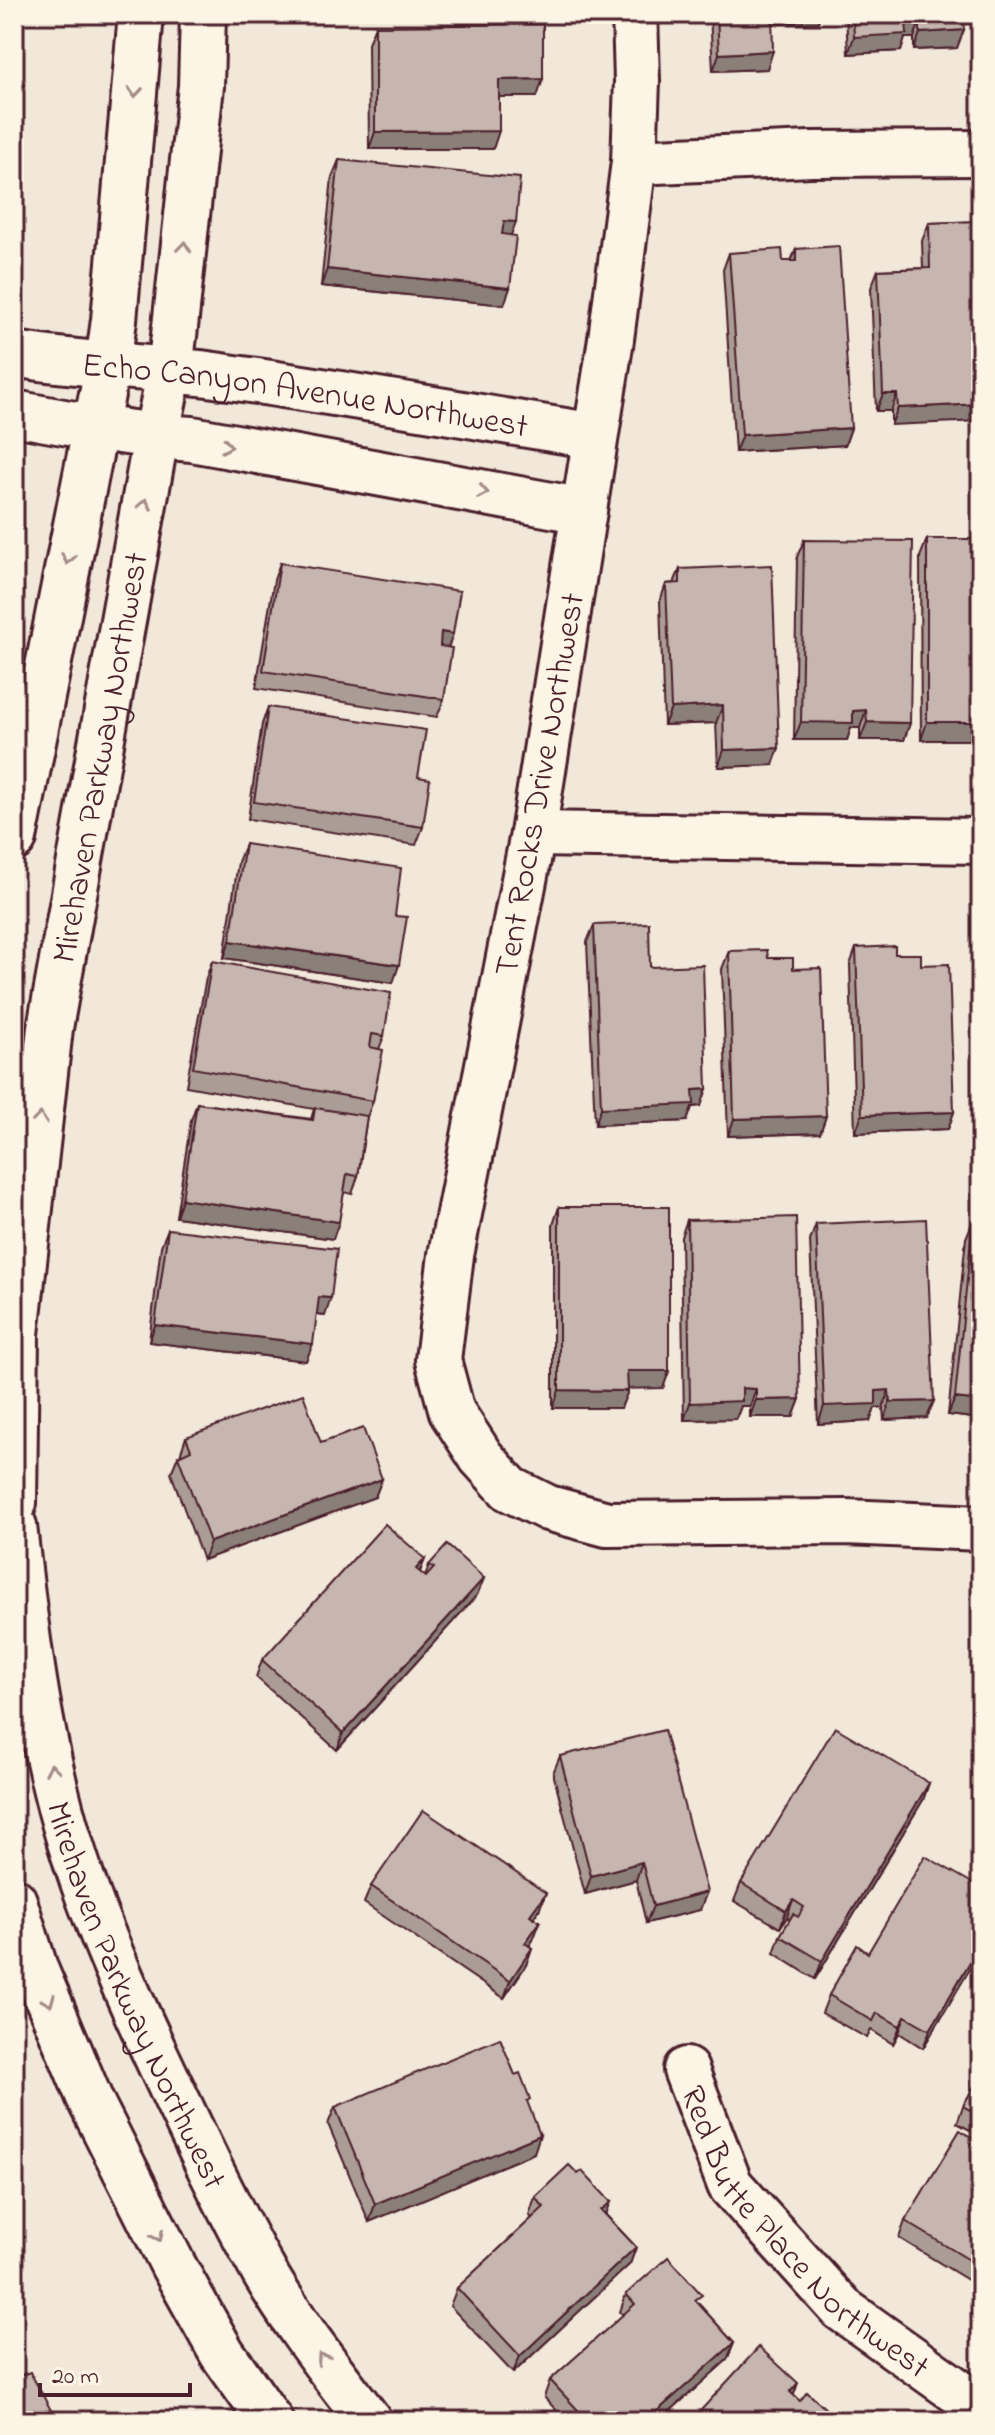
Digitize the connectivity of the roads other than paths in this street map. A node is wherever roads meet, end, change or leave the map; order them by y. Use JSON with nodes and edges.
{"nodes":[{"id":1,"x":141,"y":14,"type":"edge"},
{"id":2,"x":203,"y":14,"type":"edge"},
{"id":3,"x":635,"y":14,"type":"edge"},
{"id":4,"x":981,"y":153,"type":"edge"},
{"id":5,"x":634,"y":162,"type":"junction"},
{"id":6,"x":14,"y":354,"type":"edge"},
{"id":7,"x":108,"y":364,"type":"junction"},
{"id":8,"x":170,"y":370,"type":"junction"},
{"id":9,"x":14,"y":413,"type":"edge"},
{"id":10,"x":95,"y":428,"type":"junction"},
{"id":11,"x":594,"y":436,"type":"junction"},
{"id":12,"x":156,"y":437,"type":"junction"},
{"id":13,"x":584,"y":511,"type":"junction"},
{"id":14,"x":533,"y":834,"type":"junction"},
{"id":15,"x":14,"y":838,"type":"edge"},
{"id":16,"x":981,"y":841,"type":"edge"},
{"id":17,"x":14,"y":1503,"type":"edge"},
{"id":18,"x":14,"y":1526,"type":"edge"},
{"id":19,"x":981,"y":1528,"type":"edge"},
{"id":20,"x":14,"y":1901,"type":"edge"},
{"id":21,"x":686,"y":2070,"type":"dead end"},
{"id":22,"x":981,"y":2408,"type":"edge"},
{"id":23,"x":270,"y":2421,"type":"edge"},
{"id":24,"x":369,"y":2421,"type":"edge"}],
"edges":[{"from":1,"to":7,"type":"street","name":"Mirehaven Parkway Northwest","one_way":true},
{"from":8,"to":2,"type":"street","name":"Mirehaven Parkway Northwest","one_way":true},
{"from":3,"to":5,"type":"street","name":"Tent Rocks Drive Northwest"},
{"from":4,"to":5,"type":"street"},
{"from":5,"to":11,"type":"street","name":"Tent Rocks Drive Northwest"},
{"from":6,"to":7,"type":"street","name":"Echo Canyon Avenue Northwest"},
{"from":7,"to":8,"type":"street","name":"Echo Canyon Avenue Northwest"},
{"from":7,"to":10,"type":"street","name":"Mirehaven Parkway Northwest"},
{"from":8,"to":11,"type":"street","name":"Echo Canyon Avenue Northwest"},
{"from":8,"to":12,"type":"street","name":"Mirehaven Parkway Northwest"},
{"from":9,"to":10,"type":"street","name":"Echo Canyon Avenue Northwest"},
{"from":10,"to":12,"type":"street","name":"Echo Canyon Avenue Northwest"},
{"from":10,"to":15,"type":"street","name":"Mirehaven Parkway Northwest","one_way":true},
{"from":11,"to":13,"type":"street","name":"Tent Rocks Drive Northwest"},
{"from":12,"to":13,"type":"street","name":"Echo Canyon Avenue Northwest","one_way":true},
{"from":17,"to":12,"type":"street","name":"Mirehaven Parkway Northwest","one_way":true},
{"from":13,"to":14,"type":"street","name":"Tent Rocks Drive Northwest"},
{"from":14,"to":16,"type":"street"},
{"from":14,"to":19,"type":"street","name":"Tent Rocks Drive Northwest"},
{"from":24,"to":18,"type":"street","name":"Mirehaven Parkway Northwest","one_way":true},
{"from":20,"to":23,"type":"street","one_way":true},
{"from":21,"to":22,"type":"street","name":"Red Butte Place Northwest"}]}
